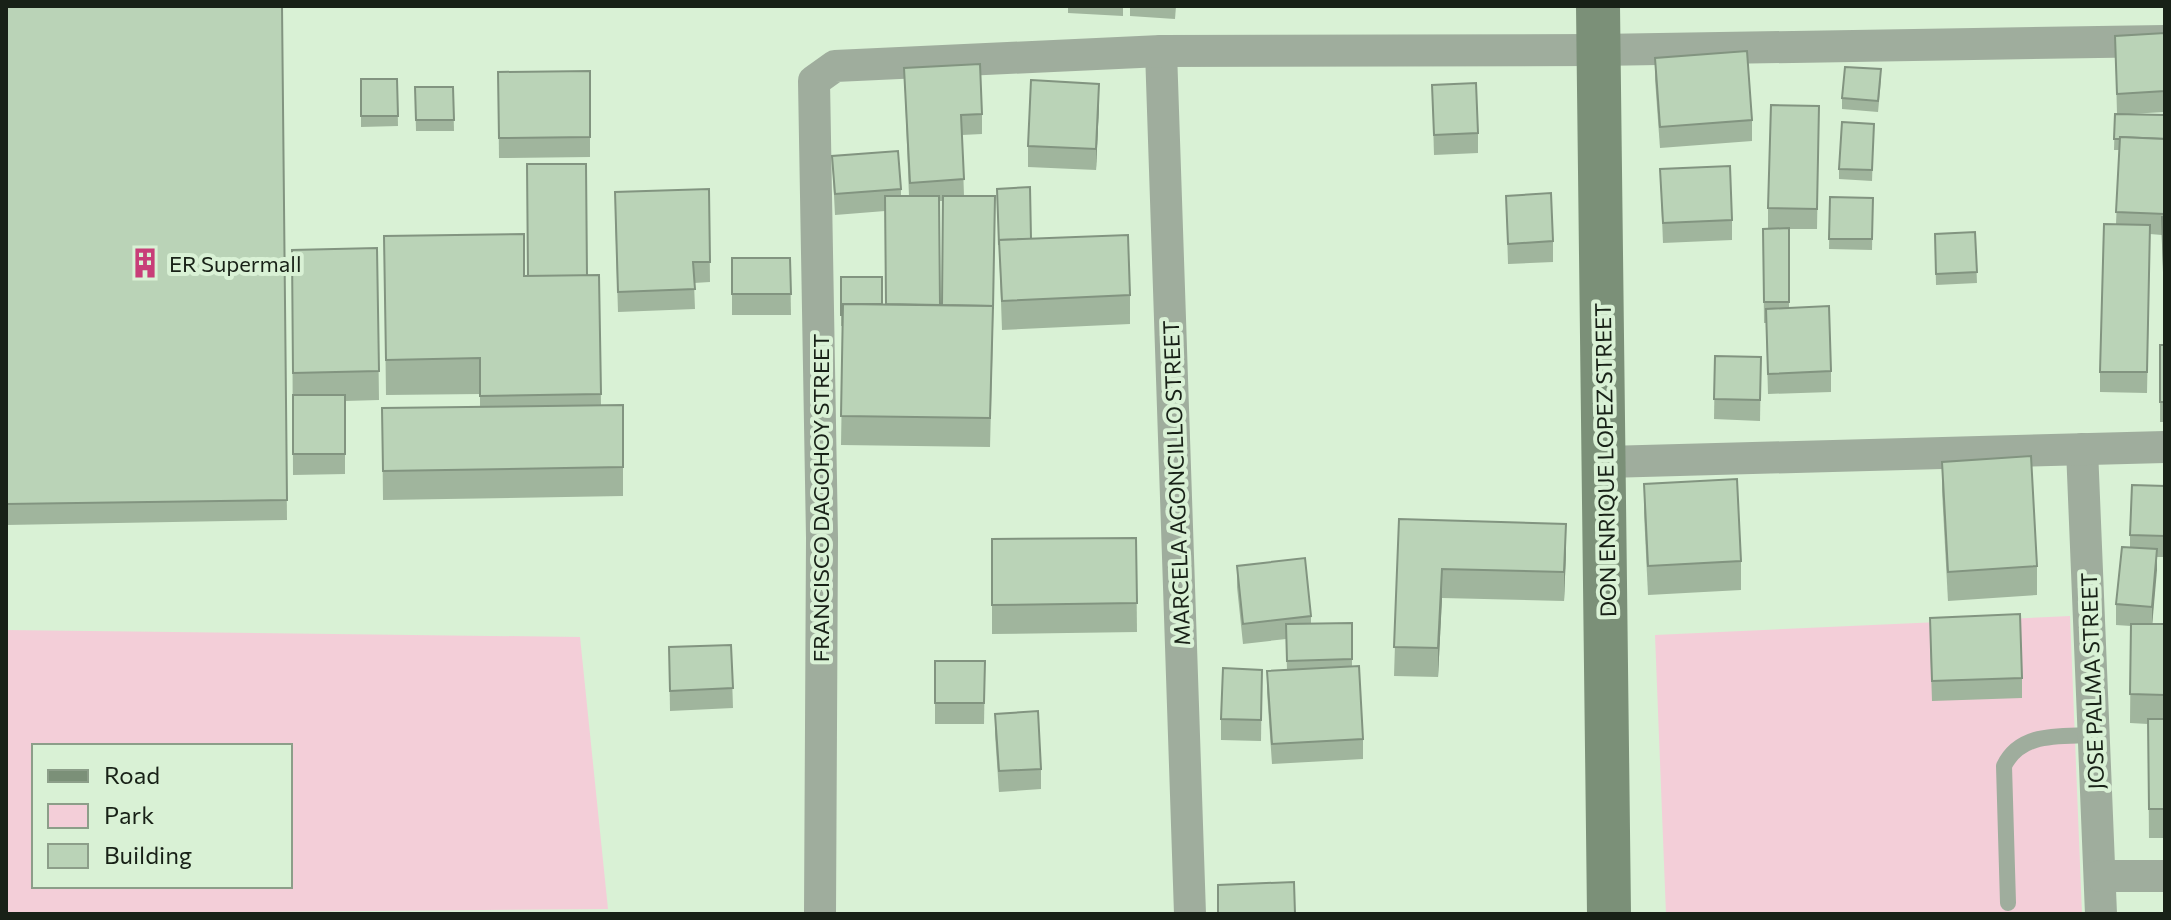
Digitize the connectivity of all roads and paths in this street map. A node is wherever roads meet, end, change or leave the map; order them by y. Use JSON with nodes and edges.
{"nodes":[{"id":1,"x":1598,"y":6,"type":"edge"},
{"id":2,"x":2165,"y":41,"type":"edge"},
{"id":3,"x":1598,"y":50,"type":"junction"},
{"id":4,"x":1161,"y":51,"type":"junction"},
{"id":5,"x":2165,"y":447,"type":"edge"},
{"id":6,"x":2082,"y":449,"type":"junction"},
{"id":7,"x":1606,"y":462,"type":"junction"},
{"id":8,"x":2094,"y":735,"type":"junction"},
{"id":9,"x":2100,"y":876,"type":"junction"},
{"id":10,"x":2165,"y":876,"type":"edge"},
{"id":11,"x":2008,"y":903,"type":"dead end"},
{"id":12,"x":820,"y":914,"type":"edge"},
{"id":13,"x":1190,"y":914,"type":"edge"},
{"id":14,"x":1609,"y":914,"type":"edge"},
{"id":15,"x":2101,"y":914,"type":"edge"}],
"edges":[{"from":1,"to":3,"type":"street","name":"DON ENRIQUE LOPEZ STREET"},
{"from":2,"to":3,"type":"street"},
{"from":3,"to":4,"type":"street"},
{"from":3,"to":7,"type":"street","name":"DON ENRIQUE LOPEZ STREET"},
{"from":4,"to":12,"type":"street","name":"FRANCISCO DAGOHOY STREET"},
{"from":4,"to":13,"type":"street","name":"MARCELA AGONCILLO STREET"},
{"from":5,"to":6,"type":"street"},
{"from":6,"to":7,"type":"street"},
{"from":6,"to":8,"type":"street","name":"JOSE PALMA STREET"},
{"from":7,"to":14,"type":"street","name":"DON ENRIQUE LOPEZ STREET"},
{"from":8,"to":9,"type":"street","name":"JOSE PALMA STREET"},
{"from":8,"to":11,"type":"lane"},
{"from":9,"to":10,"type":"street"},
{"from":9,"to":15,"type":"street","name":"JOSE PALMA STREET"}]}
